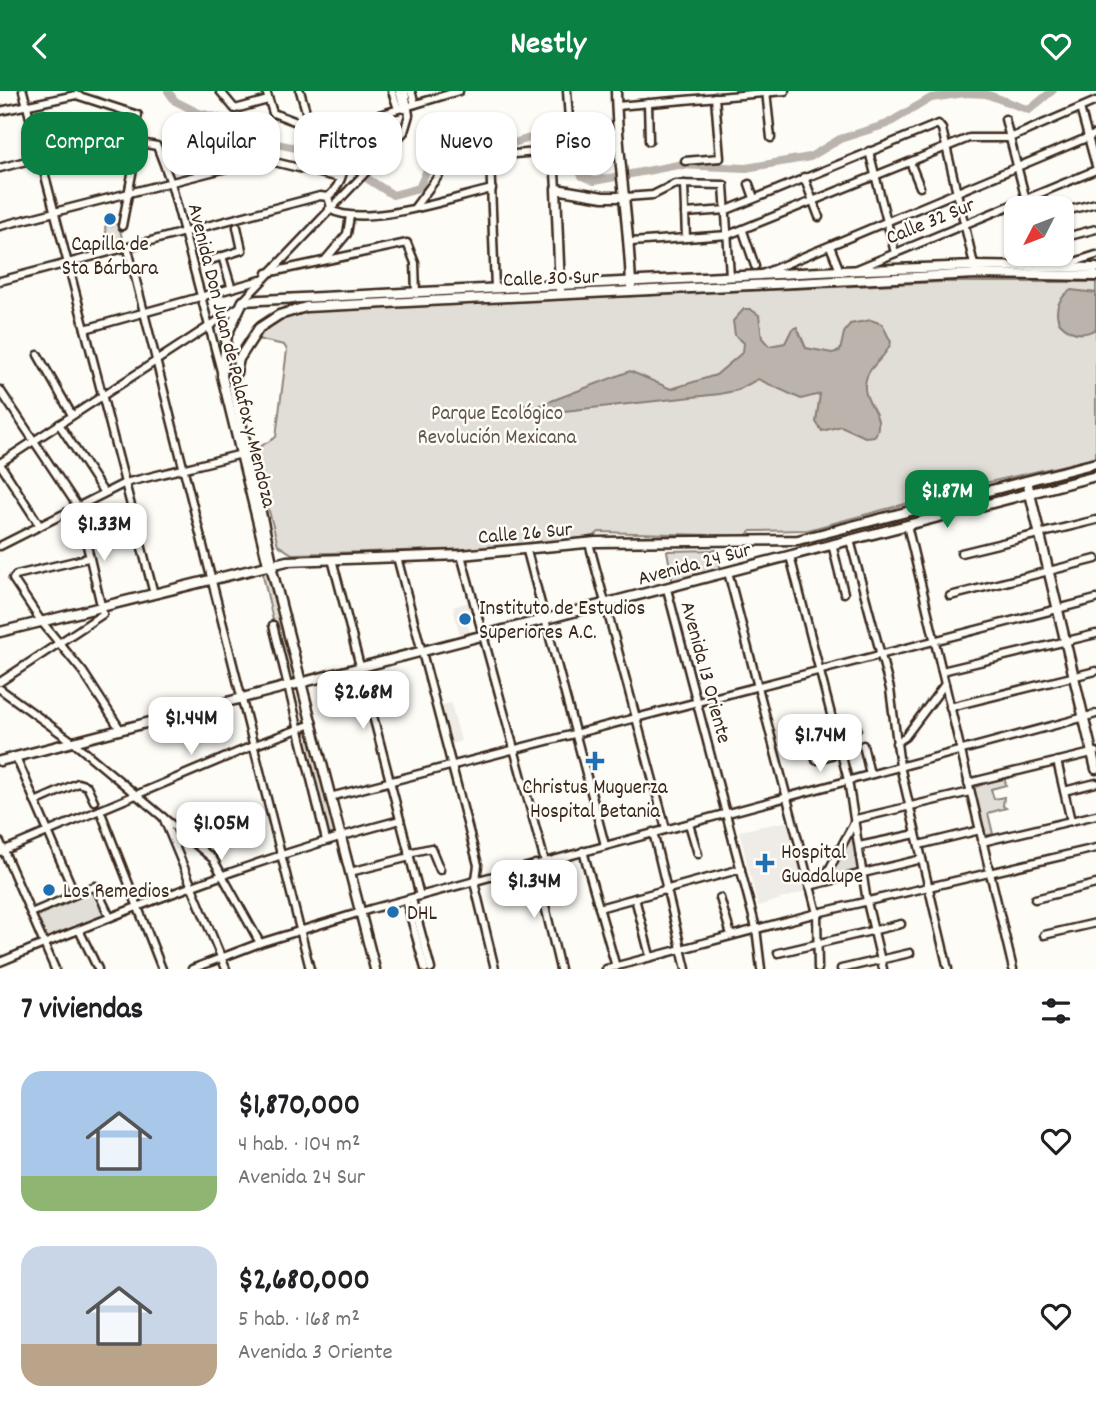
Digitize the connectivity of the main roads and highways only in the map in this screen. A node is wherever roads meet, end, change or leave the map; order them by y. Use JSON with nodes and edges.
{"nodes":[{"id":1,"x":617,"y":91,"type":"edge"},
{"id":2,"x":626,"y":197,"type":"junction"},
{"id":3,"x":1096,"y":268,"type":"edge"},
{"id":4,"x":975,"y":270,"type":"junction"},
{"id":5,"x":1096,"y":276,"type":"edge"},
{"id":6,"x":631,"y":287,"type":"junction"},
{"id":7,"x":560,"y":290,"type":"junction"},
{"id":8,"x":416,"y":295,"type":"junction"},
{"id":9,"x":276,"y":299,"type":"junction"},
{"id":10,"x":279,"y":315,"type":"junction"},
{"id":11,"x":224,"y":349,"type":"junction"},
{"id":12,"x":242,"y":354,"type":"junction"},
{"id":13,"x":245,"y":454,"type":"junction"},
{"id":14,"x":1096,"y":463,"type":"edge"},
{"id":15,"x":1096,"y":475,"type":"edge"},
{"id":16,"x":1027,"y":481,"type":"junction"},
{"id":17,"x":1030,"y":493,"type":"junction"},
{"id":18,"x":270,"y":543,"type":"junction"},
{"id":19,"x":287,"y":561,"type":"junction"},
{"id":20,"x":271,"y":566,"type":"junction"},
{"id":21,"x":0,"y":632,"type":"edge"},
{"id":22,"x":300,"y":683,"type":"junction"},
{"id":23,"x":1094,"y":752,"type":"edge"},
{"id":24,"x":0,"y":761,"type":"edge"},
{"id":25,"x":1096,"y":769,"type":"edge"},
{"id":26,"x":375,"y":969,"type":"edge"}],
"edges":[{"from":1,"to":2,"type":"main road"},
{"from":2,"to":6,"type":"main road"},
{"from":2,"to":7,"type":"main road"},
{"from":3,"to":4,"type":"main road","name":"Calle 30 Sur"},
{"from":4,"to":5,"type":"main road","name":"Calle 30 Sur"},
{"from":4,"to":6,"type":"main road","name":"Calle 30 Sur"},
{"from":4,"to":6,"type":"main road","name":"Calle 30 Sur"},
{"from":6,"to":7,"type":"main road","name":"Calle 30 Sur"},
{"from":7,"to":8,"type":"main road","name":"Calle 30 Sur"},
{"from":7,"to":8,"type":"main road","name":"Calle 30 Sur"},
{"from":8,"to":9,"type":"main road","name":"Calle 30 Sur"},
{"from":8,"to":10,"type":"main road","name":"Calle 30 Sur"},
{"from":9,"to":10,"type":"main road"},
{"from":9,"to":11,"type":"main road","name":"Calle 30 Sur"},
{"from":10,"to":12,"type":"main road","name":"Calle 30 Sur"},
{"from":11,"to":12,"type":"main road"},
{"from":11,"to":13,"type":"main road","name":"Avenida Don Juan de Palafox y Mendoza"},
{"from":12,"to":13,"type":"main road","name":"Calle 30 Sur"},
{"from":13,"to":18,"type":"main road","name":"Calle 30 Sur"},
{"from":13,"to":20,"type":"main road","name":"Avenida Don Juan de Palafox y Mendoza"},
{"from":14,"to":16,"type":"main road"},
{"from":15,"to":17,"type":"main road","name":"Avenida 24 Sur"},
{"from":16,"to":17,"type":"main road"},
{"from":16,"to":19,"type":"main road","name":"Calle 26 Sur"},
{"from":17,"to":22,"type":"main road","name":"Avenida 24 Sur"},
{"from":17,"to":23,"type":"main road"},
{"from":18,"to":19,"type":"main road"},
{"from":18,"to":20,"type":"main road","name":"Calle 30 Sur"},
{"from":19,"to":20,"type":"main road","name":"Calle 26 Sur"},
{"from":20,"to":21,"type":"main road","name":"Calle 26 Sur"},
{"from":20,"to":22,"type":"main road","name":"Avenida Don Juan de Palafox y Mendoza"},
{"from":22,"to":24,"type":"main road","name":"Avenida 24 Sur"},
{"from":22,"to":26,"type":"main road","name":"Avenida Don Juan de Palafox y Mendoza"},
{"from":23,"to":25,"type":"main road"}]}
